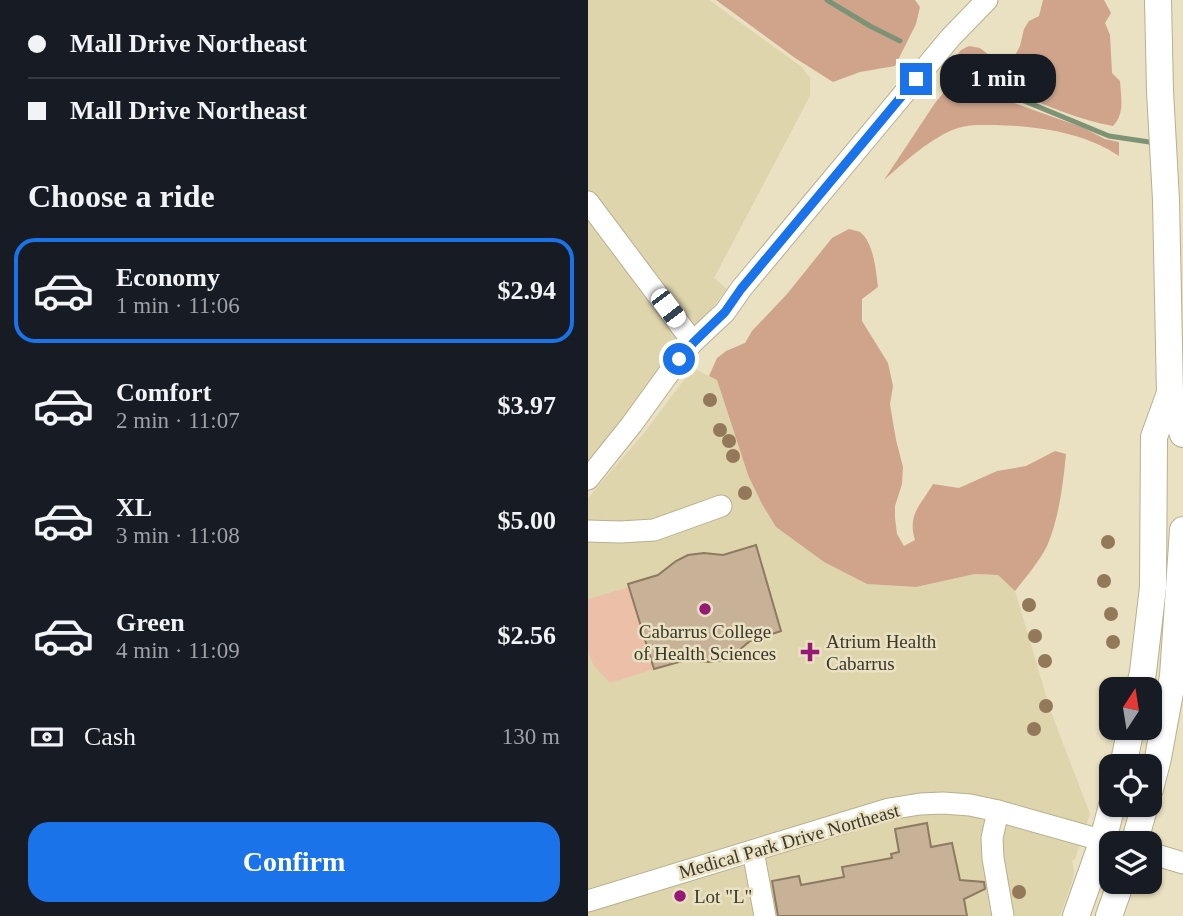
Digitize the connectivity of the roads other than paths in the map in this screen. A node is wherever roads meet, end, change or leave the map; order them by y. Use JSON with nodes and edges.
{"nodes":[{"id":1,"x":1158,"y":0,"type":"edge"},
{"id":2,"x":977,"y":3,"type":"edge"},
{"id":3,"x":588,"y":202,"type":"edge"},
{"id":4,"x":694,"y":342,"type":"junction"},
{"id":5,"x":1176,"y":393,"type":"edge"},
{"id":6,"x":1183,"y":434,"type":"edge"},
{"id":7,"x":588,"y":478,"type":"edge"},
{"id":8,"x":721,"y":506,"type":"dead end"},
{"id":9,"x":1183,"y":530,"type":"edge"},
{"id":10,"x":588,"y":531,"type":"edge"},
{"id":11,"x":1178,"y":676,"type":"edge"},
{"id":12,"x":1142,"y":677,"type":"edge"},
{"id":13,"x":1159,"y":754,"type":"edge"},
{"id":14,"x":998,"y":811,"type":"junction"},
{"id":15,"x":1099,"y":839,"type":"edge"},
{"id":16,"x":753,"y":850,"type":"junction"},
{"id":17,"x":1162,"y":857,"type":"edge"},
{"id":18,"x":1183,"y":863,"type":"edge"},
{"id":19,"x":1099,"y":864,"type":"edge"},
{"id":20,"x":1117,"y":894,"type":"edge"},
{"id":21,"x":588,"y":901,"type":"edge"},
{"id":22,"x":765,"y":916,"type":"edge"},
{"id":23,"x":1003,"y":916,"type":"edge"},
{"id":24,"x":1076,"y":916,"type":"edge"},
{"id":25,"x":1109,"y":916,"type":"edge"}],
"edges":[{"from":1,"to":5,"type":"main road"},
{"from":2,"to":4,"type":"street"},
{"from":3,"to":4,"type":"street"},
{"from":4,"to":7,"type":"street"},
{"from":5,"to":6,"type":"main road"},
{"from":5,"to":12,"type":"main road"},
{"from":8,"to":10,"type":"street"},
{"from":9,"to":11,"type":"main road"},
{"from":11,"to":13,"type":"main road"},
{"from":14,"to":15,"type":"street","name":"Medical Park Drive Northeast"},
{"from":14,"to":16,"type":"street","name":"Medical Park Drive Northeast"},
{"from":14,"to":23,"type":"street"},
{"from":16,"to":21,"type":"street","name":"Medical Park Drive Northeast"},
{"from":16,"to":22,"type":"street"},
{"from":17,"to":18,"type":"street"},
{"from":19,"to":24,"type":"main road"},
{"from":20,"to":25,"type":"main road"}]}
